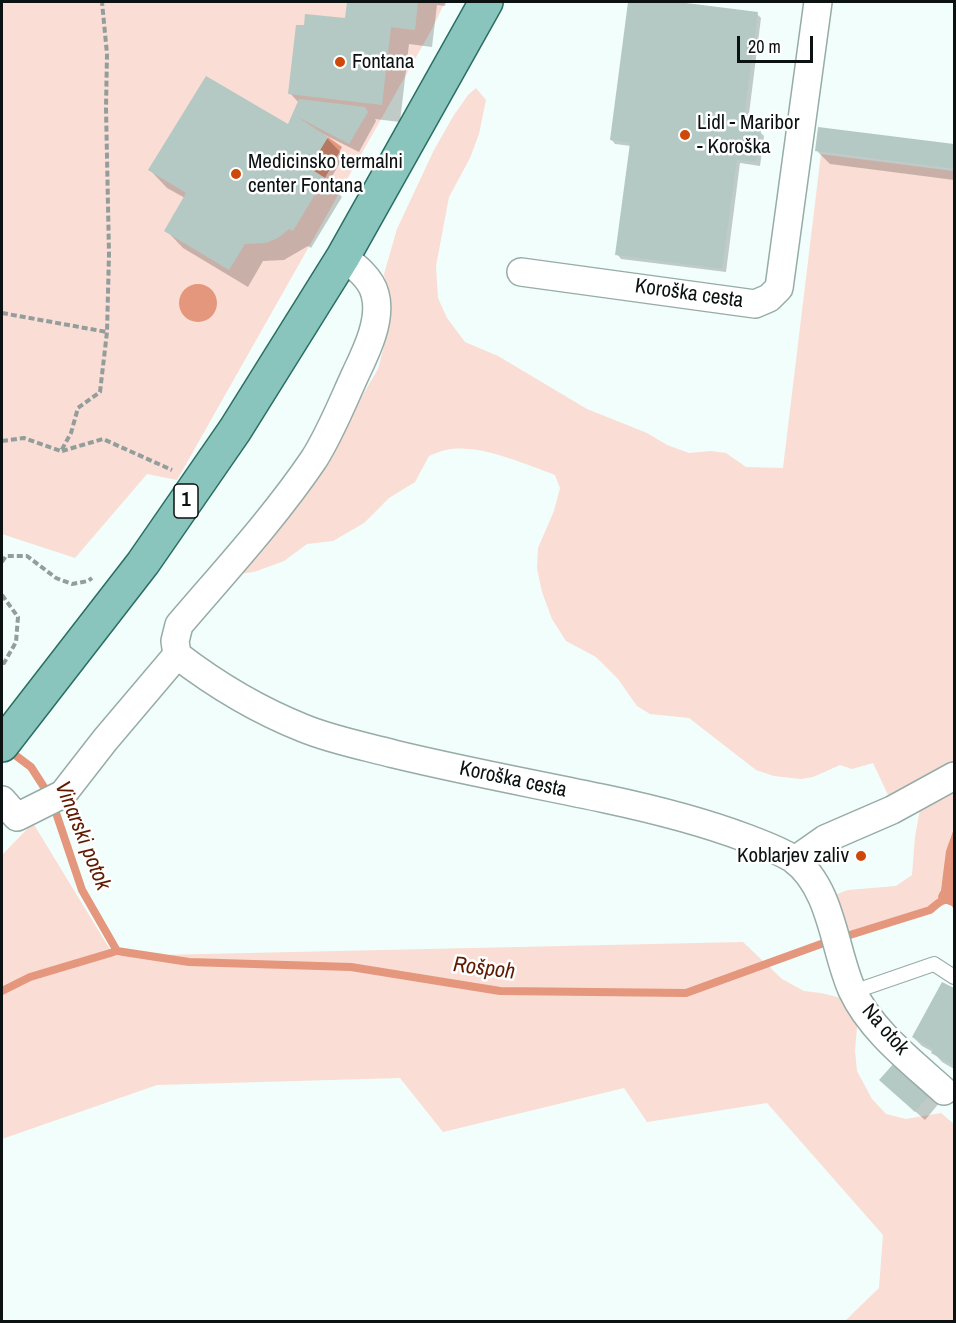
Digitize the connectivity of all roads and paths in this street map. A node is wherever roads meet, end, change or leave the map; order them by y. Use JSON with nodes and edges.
{"nodes":[{"id":1,"x":102,"y":2,"type":"edge"},
{"id":2,"x":486,"y":2,"type":"edge"},
{"id":3,"x":818,"y":2,"type":"edge"},
{"id":4,"x":343,"y":257,"type":"junction"},
{"id":5,"x":521,"y":272,"type":"dead end"},
{"id":6,"x":2,"y":314,"type":"edge"},
{"id":7,"x":107,"y":332,"type":"junction"},
{"id":8,"x":2,"y":441,"type":"edge"},
{"id":9,"x":61,"y":451,"type":"junction"},
{"id":10,"x":173,"y":471,"type":"dead end"},
{"id":11,"x":2,"y":595,"type":"edge"},
{"id":12,"x":177,"y":655,"type":"junction"},
{"id":13,"x":2,"y":663,"type":"edge"},
{"id":14,"x":6,"y":739,"type":"edge"},
{"id":15,"x":954,"y":776,"type":"edge"},
{"id":16,"x":19,"y":808,"type":"edge"},
{"id":17,"x":795,"y":860,"type":"junction"},
{"id":18,"x":829,"y":919,"type":"joint"},
{"id":19,"x":954,"y":977,"type":"edge"},
{"id":20,"x":853,"y":992,"type":"junction"},
{"id":21,"x":944,"y":1091,"type":"dead end"}],
"edges":[{"from":1,"to":7,"type":"path"},
{"from":2,"to":4,"type":"main road","number":"1"},
{"from":3,"to":5,"type":"street","name":"Koroška cesta"},
{"from":4,"to":12,"type":"street"},
{"from":4,"to":14,"type":"main road","number":"1"},
{"from":6,"to":7,"type":"path"},
{"from":7,"to":9,"type":"path"},
{"from":8,"to":9,"type":"path"},
{"from":9,"to":10,"type":"path"},
{"from":11,"to":13,"type":"path"},
{"from":12,"to":16,"type":"street"},
{"from":12,"to":17,"type":"street","name":"Koroška cesta"},
{"from":15,"to":17,"type":"street"},
{"from":17,"to":18,"type":"street","name":"Koroška cesta"},
{"from":18,"to":20,"type":"street","name":"Na otok"},
{"from":19,"to":20,"type":"lane"},
{"from":20,"to":21,"type":"street","name":"Na otok"}]}
